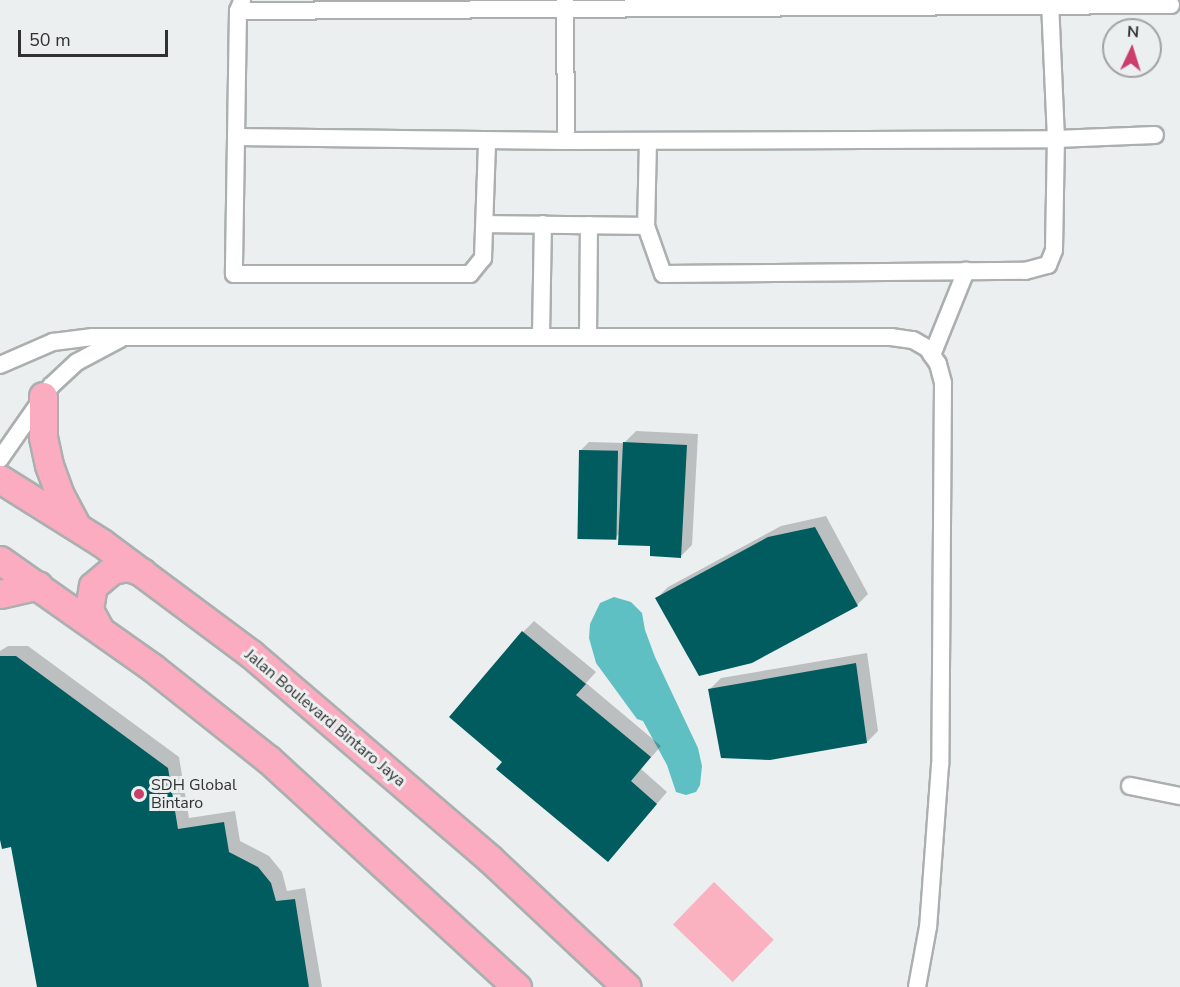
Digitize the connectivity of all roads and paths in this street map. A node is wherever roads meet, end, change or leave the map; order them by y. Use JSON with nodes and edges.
{"nodes":[{"id":1,"x":1051,"y":3,"type":"edge"},
{"id":2,"x":565,"y":4,"type":"edge"},
{"id":3,"x":240,"y":5,"type":"edge"},
{"id":4,"x":1171,"y":5,"type":"dead end"},
{"id":5,"x":1155,"y":135,"type":"dead end"},
{"id":6,"x":236,"y":138,"type":"junction"},
{"id":7,"x":1056,"y":139,"type":"junction"},
{"id":8,"x":487,"y":141,"type":"junction"},
{"id":9,"x":566,"y":141,"type":"junction"},
{"id":10,"x":648,"y":141,"type":"junction"},
{"id":11,"x":485,"y":224,"type":"junction"},
{"id":12,"x":543,"y":224,"type":"junction"},
{"id":13,"x":589,"y":225,"type":"junction"},
{"id":14,"x":646,"y":226,"type":"junction"},
{"id":15,"x":966,"y":271,"type":"junction"},
{"id":16,"x":541,"y":336,"type":"junction"},
{"id":17,"x":588,"y":336,"type":"junction"},
{"id":18,"x":124,"y":337,"type":"junction"},
{"id":19,"x":932,"y":355,"type":"junction"},
{"id":20,"x":0,"y":365,"type":"edge"},
{"id":21,"x":43,"y":396,"type":"junction"},
{"id":22,"x":0,"y":459,"type":"edge"},
{"id":23,"x":0,"y":478,"type":"edge"},
{"id":24,"x":78,"y":526,"type":"junction"},
{"id":25,"x":0,"y":560,"type":"edge"},
{"id":26,"x":144,"y":573,"type":"junction"},
{"id":27,"x":38,"y":585,"type":"junction"},
{"id":28,"x":0,"y":594,"type":"edge"},
{"id":29,"x":101,"y":631,"type":"junction"},
{"id":30,"x":1130,"y":786,"type":"dead end"},
{"id":31,"x":1180,"y":796,"type":"edge"},
{"id":32,"x":517,"y":987,"type":"edge"},
{"id":33,"x":627,"y":987,"type":"edge"},
{"id":34,"x":917,"y":987,"type":"edge"}],
"edges":[{"from":1,"to":2,"type":"street"},
{"from":1,"to":4,"type":"street"},
{"from":1,"to":7,"type":"street"},
{"from":2,"to":3,"type":"street"},
{"from":2,"to":9,"type":"street"},
{"from":3,"to":6,"type":"street"},
{"from":5,"to":7,"type":"street"},
{"from":6,"to":8,"type":"street"},
{"from":6,"to":11,"type":"street"},
{"from":7,"to":10,"type":"street"},
{"from":7,"to":15,"type":"street"},
{"from":8,"to":9,"type":"street"},
{"from":8,"to":11,"type":"street"},
{"from":9,"to":10,"type":"street"},
{"from":10,"to":14,"type":"street"},
{"from":11,"to":12,"type":"street"},
{"from":12,"to":13,"type":"street"},
{"from":12,"to":16,"type":"street"},
{"from":13,"to":14,"type":"street"},
{"from":13,"to":17,"type":"street"},
{"from":14,"to":15,"type":"street"},
{"from":15,"to":19,"type":"street"},
{"from":16,"to":17,"type":"street"},
{"from":16,"to":18,"type":"street"},
{"from":17,"to":19,"type":"street"},
{"from":18,"to":20,"type":"street"},
{"from":18,"to":21,"type":"street"},
{"from":19,"to":34,"type":"street"},
{"from":21,"to":22,"type":"street"},
{"from":21,"to":24,"type":"main road"},
{"from":23,"to":24,"type":"main road","name":"Jalan Boulevard Bintaro Jaya"},
{"from":24,"to":26,"type":"main road","name":"Jalan Boulevard Bintaro Jaya"},
{"from":25,"to":27,"type":"main road"},
{"from":26,"to":29,"type":"main road"},
{"from":26,"to":33,"type":"main road","name":"Jalan Boulevard Bintaro Jaya"},
{"from":27,"to":28,"type":"main road"},
{"from":27,"to":29,"type":"main road"},
{"from":29,"to":32,"type":"main road"},
{"from":30,"to":31,"type":"street"}]}
